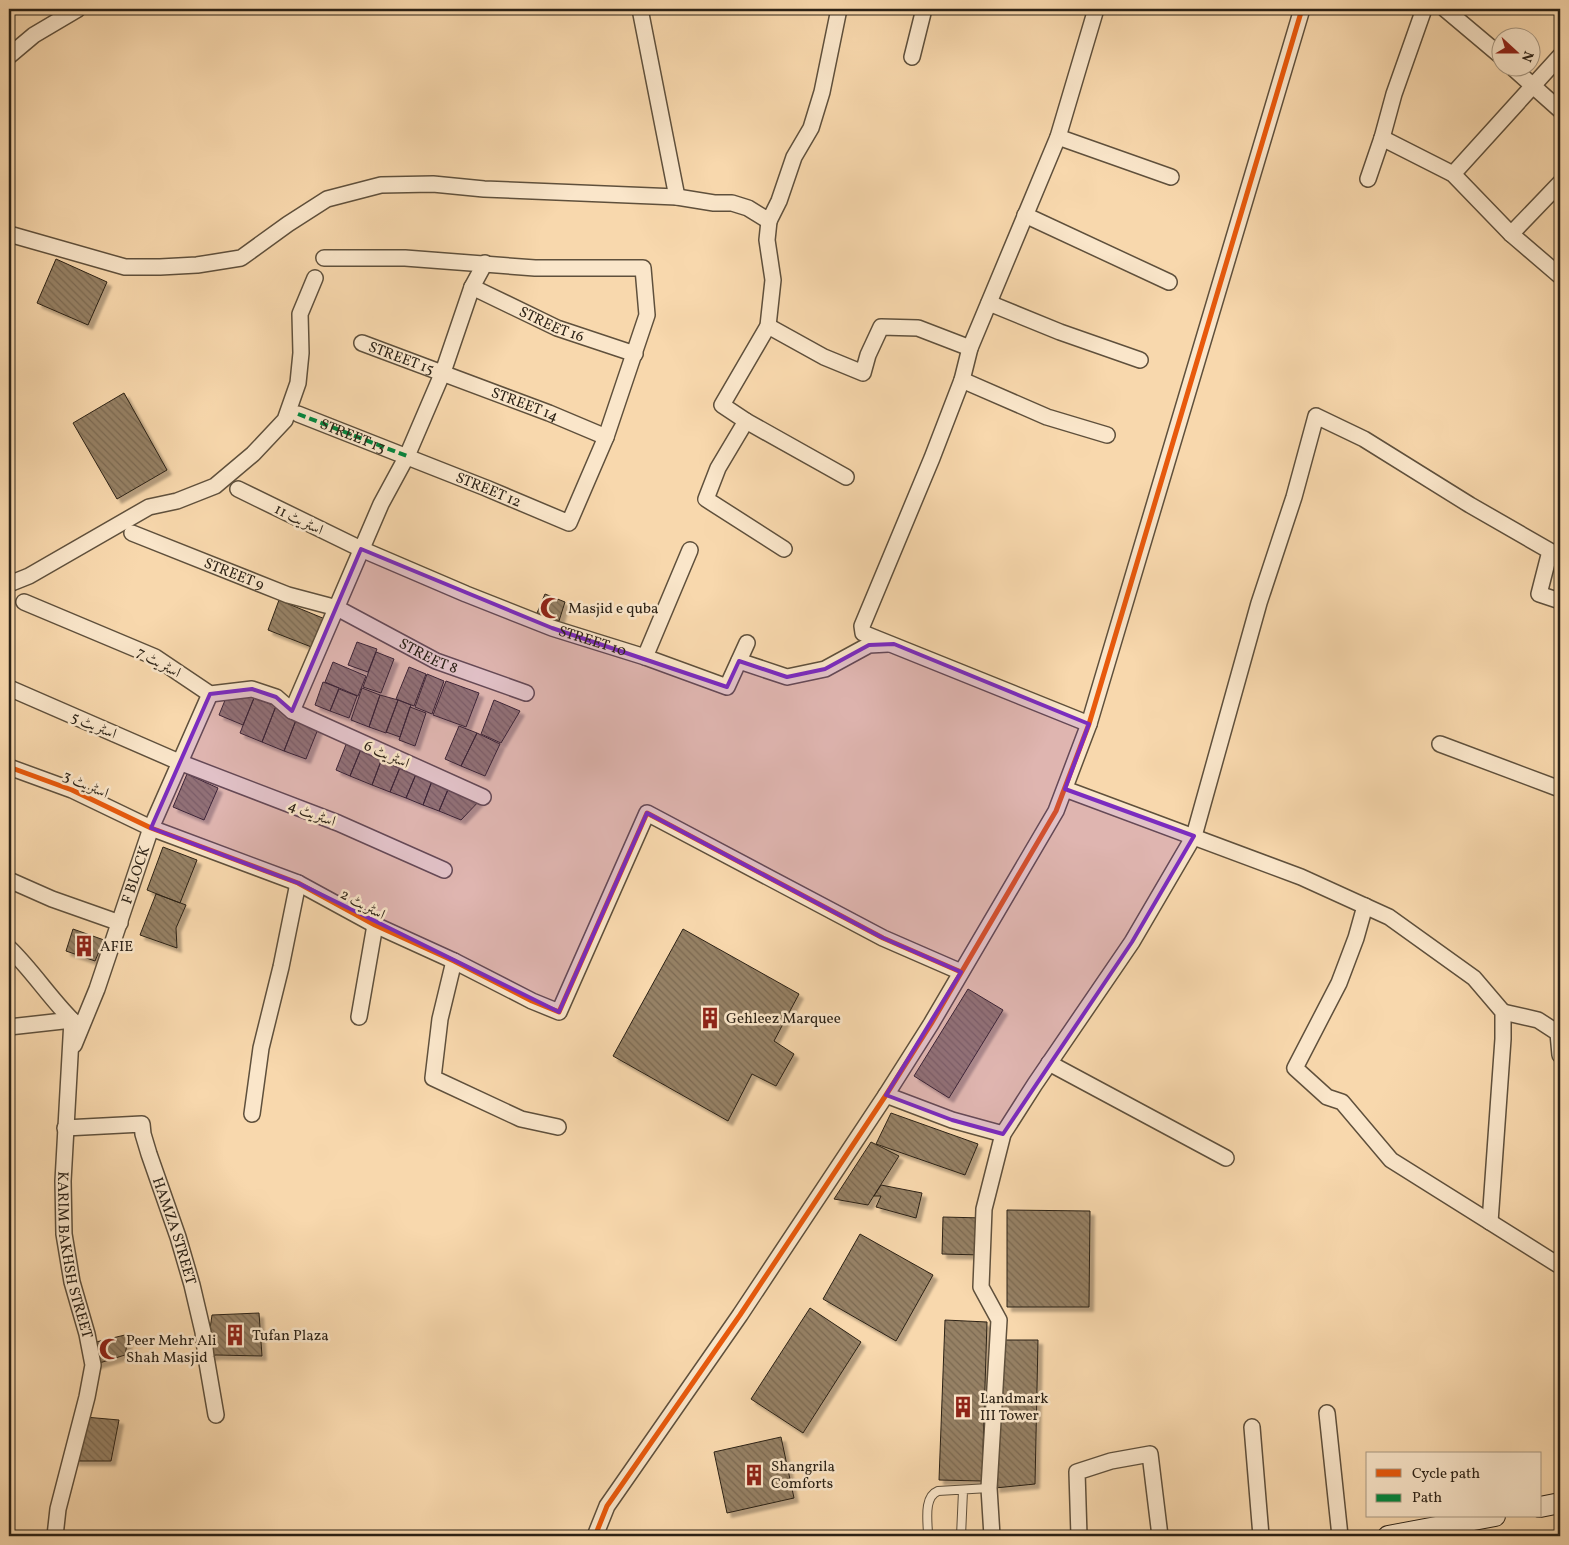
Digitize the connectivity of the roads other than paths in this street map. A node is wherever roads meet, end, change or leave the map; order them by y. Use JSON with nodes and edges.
{"nodes":[{"id":1,"x":78,"y":9,"type":"edge"},
{"id":2,"x":640,"y":9,"type":"edge"},
{"id":3,"x":839,"y":9,"type":"edge"},
{"id":4,"x":924,"y":9,"type":"edge"},
{"id":5,"x":1096,"y":9,"type":"edge"},
{"id":6,"x":1302,"y":9,"type":"edge"},
{"id":7,"x":1424,"y":9,"type":"edge"},
{"id":8,"x":1445,"y":9,"type":"edge"},
{"id":9,"x":1492,"y":49,"type":"edge"},
{"id":10,"x":9,"y":56,"type":"edge"},
{"id":11,"x":1560,"y":56,"type":"edge"},
{"id":12,"x":912,"y":57,"type":"dead end"},
{"id":13,"x":1524,"y":78,"type":"edge"},
{"id":14,"x":1533,"y":86,"type":"junction"},
{"id":15,"x":1560,"y":110,"type":"edge"},
{"id":16,"x":1058,"y":136,"type":"junction"},
{"id":17,"x":1382,"y":138,"type":"junction"},
{"id":18,"x":1453,"y":174,"type":"junction"},
{"id":19,"x":1171,"y":177,"type":"dead end"},
{"id":20,"x":1368,"y":180,"type":"dead end"},
{"id":21,"x":1560,"y":183,"type":"edge"},
{"id":22,"x":677,"y":197,"type":"junction"},
{"id":23,"x":1025,"y":215,"type":"junction"},
{"id":24,"x":769,"y":221,"type":"junction"},
{"id":25,"x":9,"y":234,"type":"edge"},
{"id":26,"x":1510,"y":234,"type":"junction"},
{"id":27,"x":324,"y":258,"type":"dead end"},
{"id":28,"x":485,"y":263,"type":"junction"},
{"id":29,"x":1560,"y":276,"type":"edge"},
{"id":30,"x":315,"y":278,"type":"dead end"},
{"id":31,"x":1169,"y":282,"type":"dead end"},
{"id":32,"x":472,"y":287,"type":"junction"},
{"id":33,"x":989,"y":303,"type":"junction"},
{"id":34,"x":768,"y":326,"type":"junction"},
{"id":35,"x":362,"y":343,"type":"dead end"},
{"id":36,"x":970,"y":348,"type":"junction"},
{"id":37,"x":635,"y":354,"type":"junction"},
{"id":38,"x":1140,"y":360,"type":"dead end"},
{"id":39,"x":443,"y":372,"type":"junction"},
{"id":40,"x":962,"y":380,"type":"junction"},
{"id":41,"x":298,"y":414,"type":"dead end"},
{"id":42,"x":746,"y":421,"type":"junction"},
{"id":43,"x":1107,"y":435,"type":"dead end"},
{"id":44,"x":606,"y":437,"type":"junction"},
{"id":45,"x":407,"y":456,"type":"junction"},
{"id":46,"x":846,"y":477,"type":"dead end"},
{"id":47,"x":238,"y":489,"type":"dead end"},
{"id":48,"x":132,"y":533,"type":"dead end"},
{"id":49,"x":361,"y":549,"type":"junction"},
{"id":50,"x":784,"y":549,"type":"dead end"},
{"id":51,"x":690,"y":550,"type":"dead end"},
{"id":52,"x":9,"y":584,"type":"edge"},
{"id":53,"x":1560,"y":601,"type":"edge"},
{"id":54,"x":24,"y":602,"type":"dead end"},
{"id":55,"x":337,"y":608,"type":"junction"},
{"id":56,"x":747,"y":643,"type":"dead end"},
{"id":57,"x":894,"y":644,"type":"junction"},
{"id":58,"x":645,"y":657,"type":"junction"},
{"id":59,"x":739,"y":661,"type":"junction"},
{"id":60,"x":9,"y":688,"type":"edge"},
{"id":61,"x":526,"y":693,"type":"dead end"},
{"id":62,"x":210,"y":694,"type":"junction"},
{"id":63,"x":292,"y":711,"type":"junction"},
{"id":64,"x":1089,"y":724,"type":"junction"},
{"id":65,"x":1440,"y":744,"type":"dead end"},
{"id":66,"x":179,"y":762,"type":"junction"},
{"id":67,"x":9,"y":767,"type":"edge"},
{"id":68,"x":1065,"y":789,"type":"junction"},
{"id":69,"x":1560,"y":789,"type":"edge"},
{"id":70,"x":483,"y":797,"type":"dead end"},
{"id":71,"x":151,"y":828,"type":"junction"},
{"id":72,"x":1194,"y":836,"type":"junction"},
{"id":73,"x":444,"y":870,"type":"dead end"},
{"id":74,"x":9,"y":880,"type":"edge"},
{"id":75,"x":298,"y":883,"type":"junction"},
{"id":76,"x":1366,"y":906,"type":"junction"},
{"id":77,"x":120,"y":923,"type":"junction"},
{"id":78,"x":375,"y":925,"type":"junction"},
{"id":79,"x":9,"y":948,"type":"edge"},
{"id":80,"x":454,"y":962,"type":"junction"},
{"id":81,"x":961,"y":972,"type":"junction"},
{"id":82,"x":1503,"y":1012,"type":"junction"},
{"id":83,"x":359,"y":1017,"type":"dead end"},
{"id":84,"x":72,"y":1020,"type":"junction"},
{"id":85,"x":9,"y":1027,"type":"edge"},
{"id":86,"x":1560,"y":1055,"type":"edge"},
{"id":87,"x":69,"y":1058,"type":"junction"},
{"id":88,"x":1049,"y":1063,"type":"junction"},
{"id":89,"x":886,"y":1095,"type":"junction"},
{"id":90,"x":252,"y":1114,"type":"dead end"},
{"id":91,"x":558,"y":1127,"type":"dead end"},
{"id":92,"x":65,"y":1128,"type":"junction"},
{"id":93,"x":1003,"y":1134,"type":"junction"},
{"id":94,"x":1226,"y":1158,"type":"dead end"},
{"id":95,"x":1490,"y":1222,"type":"junction"},
{"id":96,"x":1560,"y":1266,"type":"edge"},
{"id":97,"x":1328,"y":1413,"type":"dead end"},
{"id":98,"x":216,"y":1415,"type":"dead end"},
{"id":99,"x":1252,"y":1427,"type":"dead end"},
{"id":100,"x":989,"y":1488,"type":"junction"},
{"id":101,"x":963,"y":1490,"type":"junction"},
{"id":102,"x":1560,"y":1504,"type":"edge"},
{"id":103,"x":1542,"y":1507,"type":"edge"},
{"id":104,"x":1485,"y":1518,"type":"edge"},
{"id":105,"x":54,"y":1536,"type":"edge"},
{"id":106,"x":594,"y":1536,"type":"edge"},
{"id":107,"x":928,"y":1536,"type":"edge"},
{"id":108,"x":961,"y":1536,"type":"edge"},
{"id":109,"x":992,"y":1536,"type":"edge"},
{"id":110,"x":1080,"y":1536,"type":"edge"},
{"id":111,"x":1160,"y":1536,"type":"edge"},
{"id":112,"x":1260,"y":1536,"type":"edge"},
{"id":113,"x":1340,"y":1536,"type":"edge"},
{"id":114,"x":1388,"y":1536,"type":"edge"}],
"edges":[{"from":1,"to":10,"type":"street"},
{"from":2,"to":22,"type":"street"},
{"from":3,"to":24,"type":"street"},
{"from":4,"to":12,"type":"street"},
{"from":5,"to":16,"type":"street"},
{"from":6,"to":64,"type":"street"},
{"from":7,"to":17,"type":"street"},
{"from":8,"to":9,"type":"street"},
{"from":11,"to":14,"type":"street"},
{"from":13,"to":14,"type":"street"},
{"from":14,"to":15,"type":"street"},
{"from":14,"to":18,"type":"street"},
{"from":16,"to":19,"type":"street"},
{"from":16,"to":23,"type":"street"},
{"from":17,"to":18,"type":"street"},
{"from":17,"to":20,"type":"street"},
{"from":18,"to":26,"type":"street"},
{"from":21,"to":26,"type":"street"},
{"from":22,"to":24,"type":"street"},
{"from":22,"to":25,"type":"street"},
{"from":23,"to":31,"type":"street"},
{"from":23,"to":33,"type":"street"},
{"from":24,"to":34,"type":"street"},
{"from":26,"to":29,"type":"street"},
{"from":27,"to":28,"type":"street"},
{"from":28,"to":32,"type":"street"},
{"from":28,"to":37,"type":"street"},
{"from":30,"to":52,"type":"street"},
{"from":32,"to":37,"type":"street","name":"STREET 16"},
{"from":32,"to":39,"type":"street"},
{"from":33,"to":36,"type":"street"},
{"from":33,"to":38,"type":"street"},
{"from":34,"to":36,"type":"street"},
{"from":34,"to":42,"type":"street"},
{"from":35,"to":39,"type":"street","name":"STREET 15"},
{"from":36,"to":40,"type":"street"},
{"from":37,"to":44,"type":"street"},
{"from":39,"to":44,"type":"street","name":"STREET 14"},
{"from":39,"to":45,"type":"street"},
{"from":40,"to":43,"type":"street"},
{"from":40,"to":57,"type":"street"},
{"from":41,"to":45,"type":"street","name":"STREET 13"},
{"from":42,"to":46,"type":"street"},
{"from":42,"to":50,"type":"street"},
{"from":44,"to":45,"type":"street","name":"STREET 12"},
{"from":45,"to":49,"type":"street"},
{"from":47,"to":49,"type":"street","name":"اسٹریٹ 11"},
{"from":48,"to":55,"type":"street","name":"STREET 9"},
{"from":49,"to":55,"type":"street"},
{"from":49,"to":58,"type":"street","name":"STREET 10"},
{"from":51,"to":58,"type":"street"},
{"from":53,"to":72,"type":"street"},
{"from":54,"to":62,"type":"street","name":"اسٹریٹ 7"},
{"from":55,"to":61,"type":"street","name":"STREET 8"},
{"from":55,"to":63,"type":"street"},
{"from":56,"to":59,"type":"street","name":"STREET 10"},
{"from":57,"to":59,"type":"street"},
{"from":57,"to":64,"type":"street"},
{"from":58,"to":59,"type":"street","name":"STREET 10"},
{"from":60,"to":66,"type":"street","name":"اسٹریٹ 5"},
{"from":62,"to":63,"type":"street"},
{"from":62,"to":66,"type":"street","name":"F BLOCK"},
{"from":63,"to":70,"type":"street","name":"اسٹریٹ 6"},
{"from":64,"to":68,"type":"street"},
{"from":65,"to":69,"type":"street"},
{"from":66,"to":71,"type":"street","name":"F BLOCK"},
{"from":66,"to":73,"type":"street","name":"اسٹریٹ 4"},
{"from":67,"to":71,"type":"street","name":"اسٹریٹ 3"},
{"from":68,"to":72,"type":"street"},
{"from":68,"to":81,"type":"street"},
{"from":71,"to":75,"type":"street","name":"اسٹریٹ 2"},
{"from":71,"to":77,"type":"street","name":"F BLOCK"},
{"from":72,"to":76,"type":"street"},
{"from":72,"to":88,"type":"street"},
{"from":74,"to":77,"type":"street"},
{"from":75,"to":78,"type":"street","name":"اسٹریٹ 2"},
{"from":75,"to":90,"type":"street"},
{"from":76,"to":82,"type":"street"},
{"from":76,"to":95,"type":"street"},
{"from":77,"to":87,"type":"street","name":"F BLOCK"},
{"from":78,"to":80,"type":"street","name":"اسٹریٹ 2"},
{"from":78,"to":83,"type":"street"},
{"from":79,"to":84,"type":"street"},
{"from":80,"to":81,"type":"street","name":"اسٹریٹ 2"},
{"from":80,"to":91,"type":"street"},
{"from":81,"to":89,"type":"street"},
{"from":82,"to":86,"type":"street"},
{"from":82,"to":95,"type":"street"},
{"from":84,"to":85,"type":"street"},
{"from":84,"to":87,"type":"street","name":"KARIM BAKHSH STREET"},
{"from":87,"to":92,"type":"street","name":"KARIM BAKHSH STREET"},
{"from":88,"to":93,"type":"street"},
{"from":88,"to":94,"type":"street"},
{"from":89,"to":93,"type":"street"},
{"from":89,"to":106,"type":"street"},
{"from":92,"to":98,"type":"street","name":"HAMZA STREET"},
{"from":92,"to":105,"type":"street","name":"KARIM BAKHSH STREET"},
{"from":93,"to":100,"type":"street"},
{"from":95,"to":96,"type":"street"},
{"from":97,"to":113,"type":"street"},
{"from":99,"to":112,"type":"street"},
{"from":100,"to":101,"type":"lane"},
{"from":100,"to":109,"type":"street"},
{"from":101,"to":107,"type":"lane"},
{"from":101,"to":108,"type":"lane"},
{"from":102,"to":103,"type":"main road"},
{"from":104,"to":114,"type":"main road"},
{"from":110,"to":111,"type":"street"}]}
